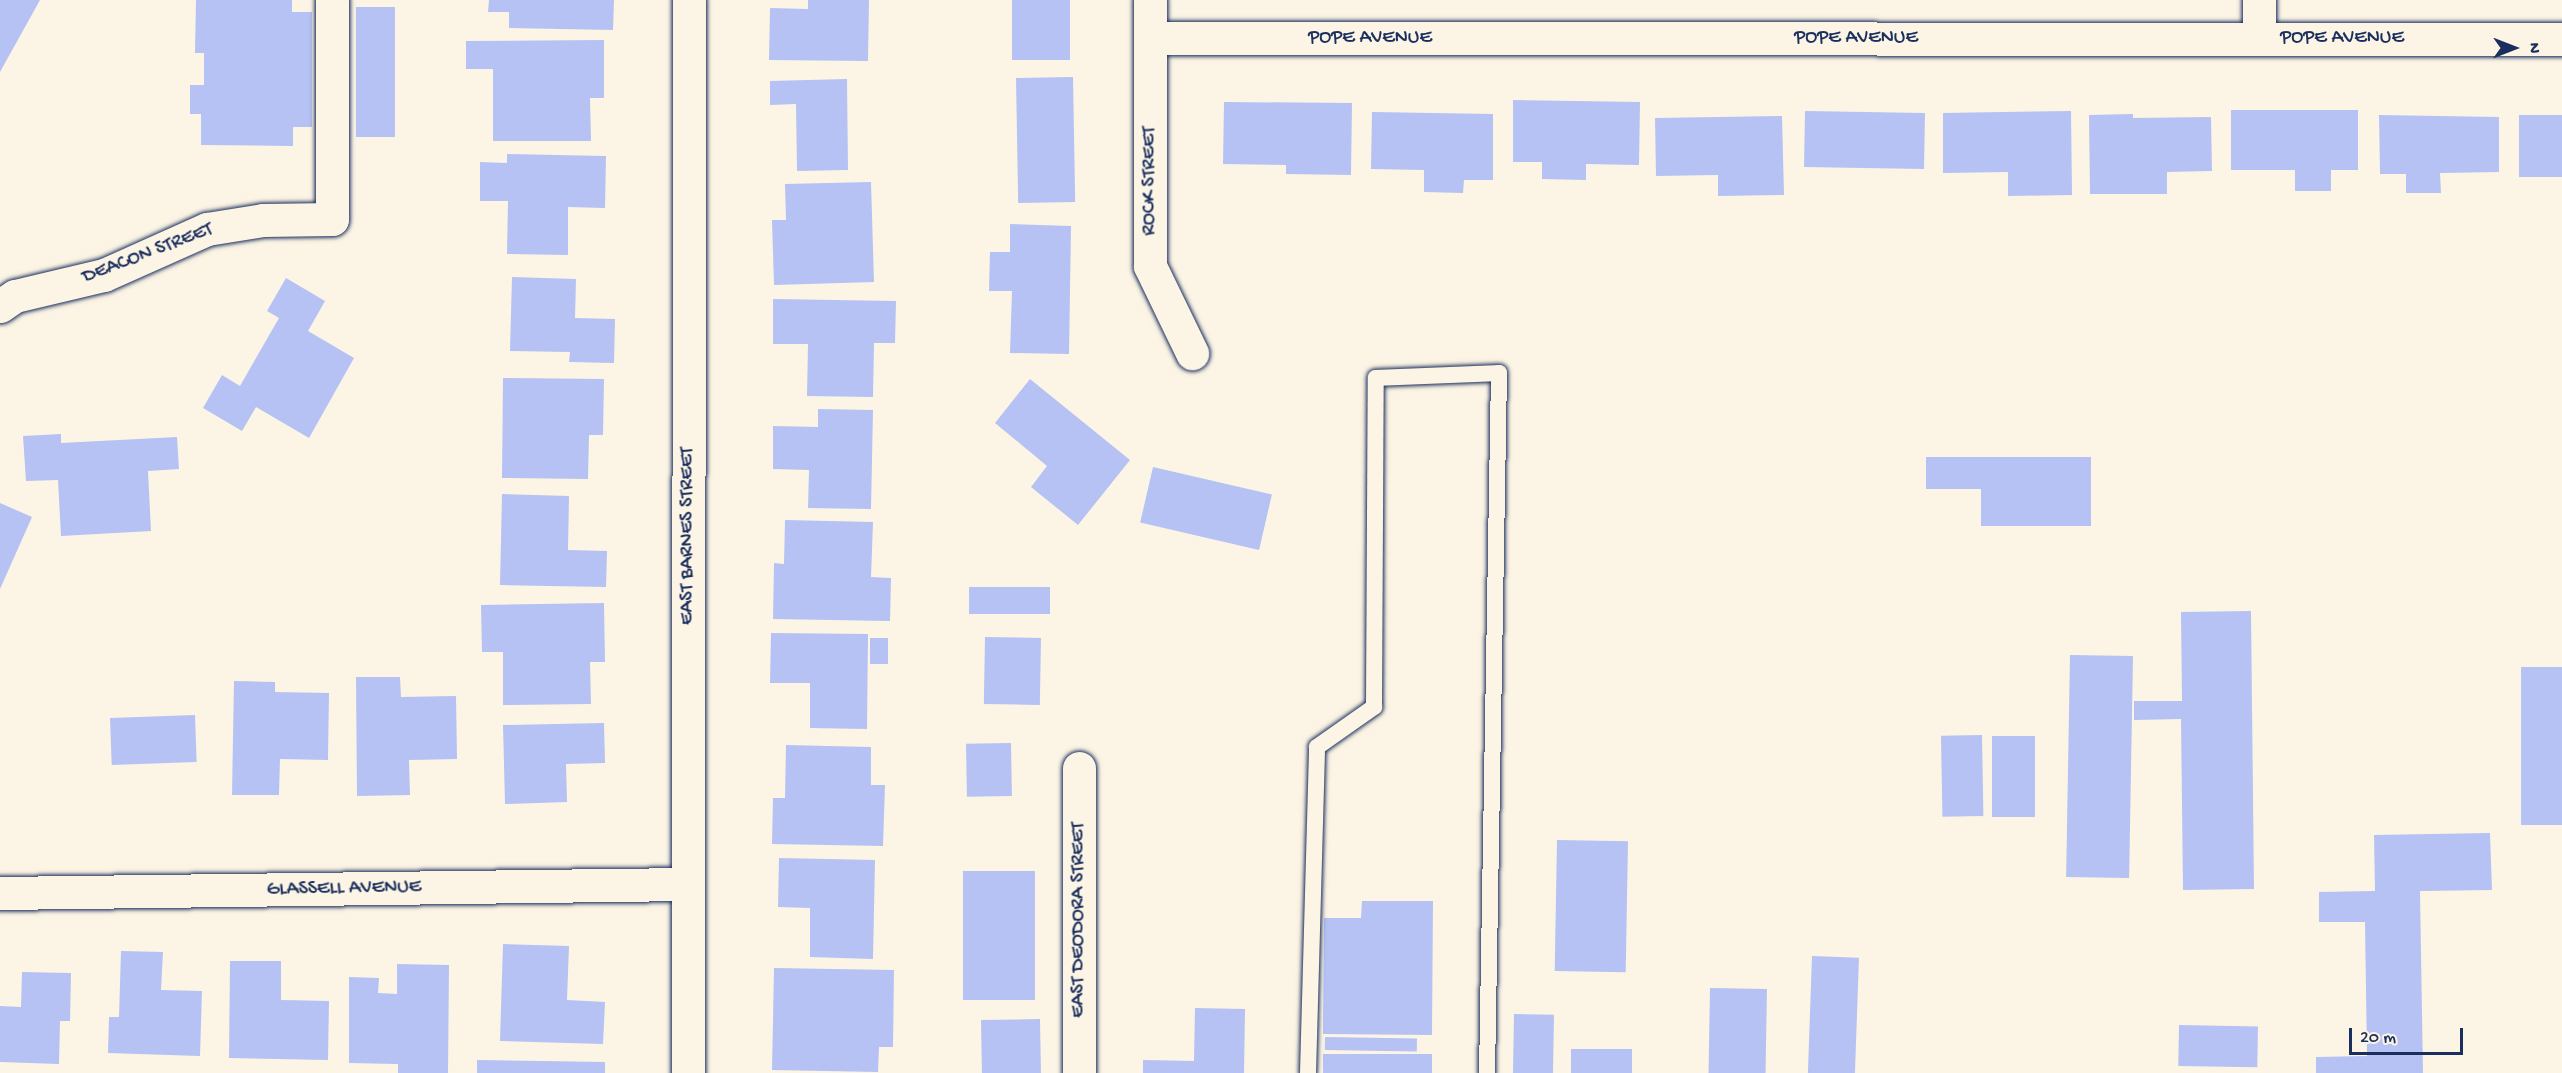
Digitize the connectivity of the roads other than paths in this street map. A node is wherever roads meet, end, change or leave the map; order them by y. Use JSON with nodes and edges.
{"nodes":[{"id":1,"x":332,"y":0,"type":"edge"},
{"id":2,"x":689,"y":0,"type":"edge"},
{"id":3,"x":1150,"y":0,"type":"edge"},
{"id":4,"x":2259,"y":0,"type":"edge"},
{"id":5,"x":1150,"y":38,"type":"junction"},
{"id":6,"x":2259,"y":38,"type":"junction"},
{"id":7,"x":2562,"y":39,"type":"edge"},
{"id":8,"x":0,"y":306,"type":"edge"},
{"id":9,"x":1192,"y":353,"type":"dead end"},
{"id":10,"x":1079,"y":768,"type":"dead end"},
{"id":11,"x":688,"y":884,"type":"junction"},
{"id":12,"x":0,"y":894,"type":"edge"},
{"id":13,"x":688,"y":1073,"type":"edge"},
{"id":14,"x":1079,"y":1073,"type":"edge"},
{"id":15,"x":1308,"y":1073,"type":"edge"},
{"id":16,"x":1487,"y":1073,"type":"edge"}],
"edges":[{"from":1,"to":8,"type":"street","name":"DEACON STREET"},
{"from":2,"to":11,"type":"street","name":"EAST BARNES STREET"},
{"from":3,"to":5,"type":"street","name":"ROCK STREET"},
{"from":4,"to":6,"type":"street"},
{"from":5,"to":6,"type":"street","name":"POPE AVENUE"},
{"from":5,"to":9,"type":"street","name":"ROCK STREET"},
{"from":6,"to":7,"type":"street","name":"POPE AVENUE"},
{"from":10,"to":14,"type":"street","name":"EAST DEODORA STREET"},
{"from":11,"to":12,"type":"street","name":"GLASSELL AVENUE"},
{"from":11,"to":13,"type":"street","name":"EAST BARNES STREET"},
{"from":15,"to":16,"type":"lane"}]}
